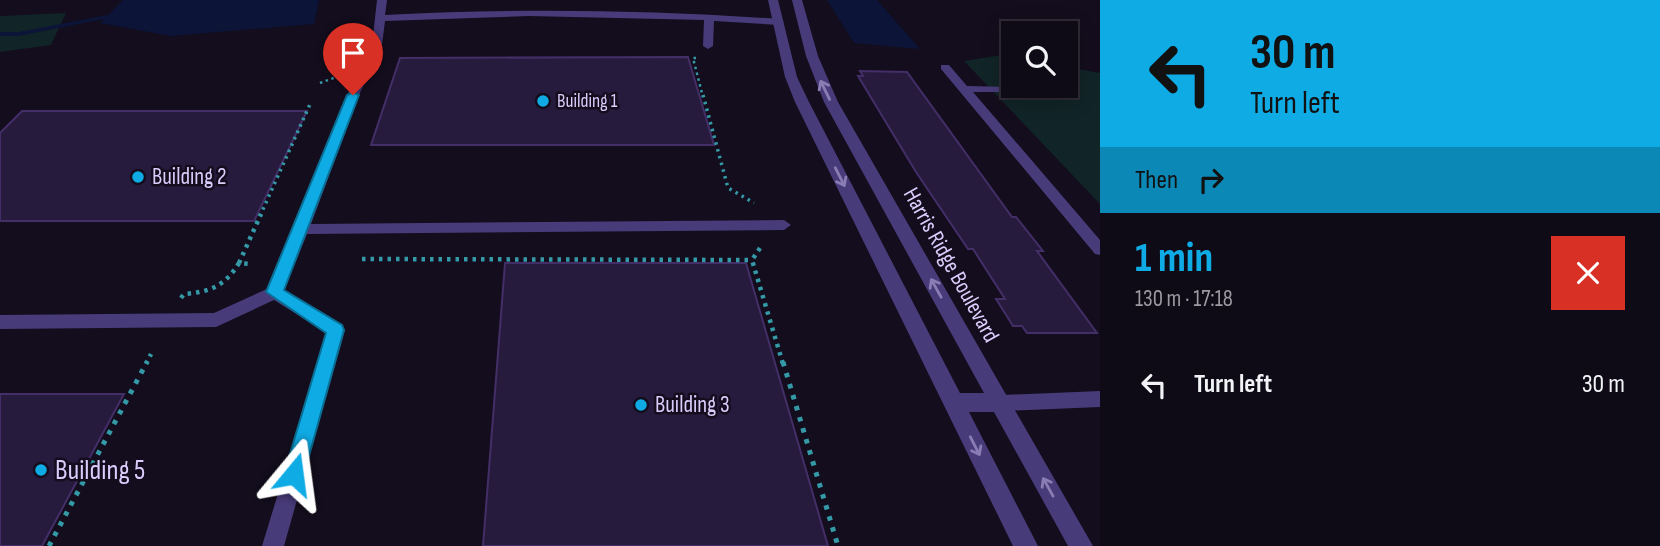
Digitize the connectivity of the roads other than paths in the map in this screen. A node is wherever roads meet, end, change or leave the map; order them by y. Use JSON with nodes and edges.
{"nodes":[{"id":1,"x":382,"y":0,"type":"edge"},
{"id":2,"x":774,"y":0,"type":"edge"},
{"id":3,"x":797,"y":0,"type":"edge"},
{"id":4,"x":709,"y":17,"type":"junction"},
{"id":5,"x":380,"y":18,"type":"junction"},
{"id":6,"x":779,"y":22,"type":"junction"},
{"id":7,"x":708,"y":46,"type":"dead end"},
{"id":8,"x":945,"y":67,"type":"dead end"},
{"id":9,"x":964,"y":89,"type":"junction"},
{"id":10,"x":1001,"y":89,"type":"edge"},
{"id":11,"x":784,"y":225,"type":"dead end"},
{"id":12,"x":302,"y":229,"type":"junction"},
{"id":13,"x":1100,"y":250,"type":"edge"},
{"id":14,"x":275,"y":292,"type":"junction"},
{"id":15,"x":0,"y":322,"type":"edge"},
{"id":16,"x":1100,"y":399,"type":"edge"},
{"id":17,"x":953,"y":402,"type":"junction"},
{"id":18,"x":1001,"y":403,"type":"junction"},
{"id":19,"x":273,"y":546,"type":"edge"},
{"id":20,"x":1026,"y":546,"type":"edge"},
{"id":21,"x":1081,"y":546,"type":"edge"}],
"edges":[{"from":1,"to":5,"type":"lane"},
{"from":2,"to":6,"type":"street"},
{"from":18,"to":3,"type":"street","name":"Harris Ridge Boulevard","one_way":true},
{"from":4,"to":5,"type":"lane"},
{"from":4,"to":6,"type":"lane"},
{"from":4,"to":7,"type":"lane"},
{"from":5,"to":12,"type":"lane"},
{"from":6,"to":17,"type":"street","one_way":true},
{"from":8,"to":9,"type":"lane"},
{"from":9,"to":10,"type":"lane"},
{"from":9,"to":13,"type":"lane"},
{"from":11,"to":12,"type":"lane"},
{"from":12,"to":14,"type":"lane"},
{"from":14,"to":15,"type":"lane"},
{"from":14,"to":19,"type":"lane"},
{"from":16,"to":18,"type":"lane"},
{"from":17,"to":18,"type":"street"},
{"from":17,"to":20,"type":"street","one_way":true},
{"from":21,"to":18,"type":"street","name":"Harris Ridge Boulevard","one_way":true}]}
